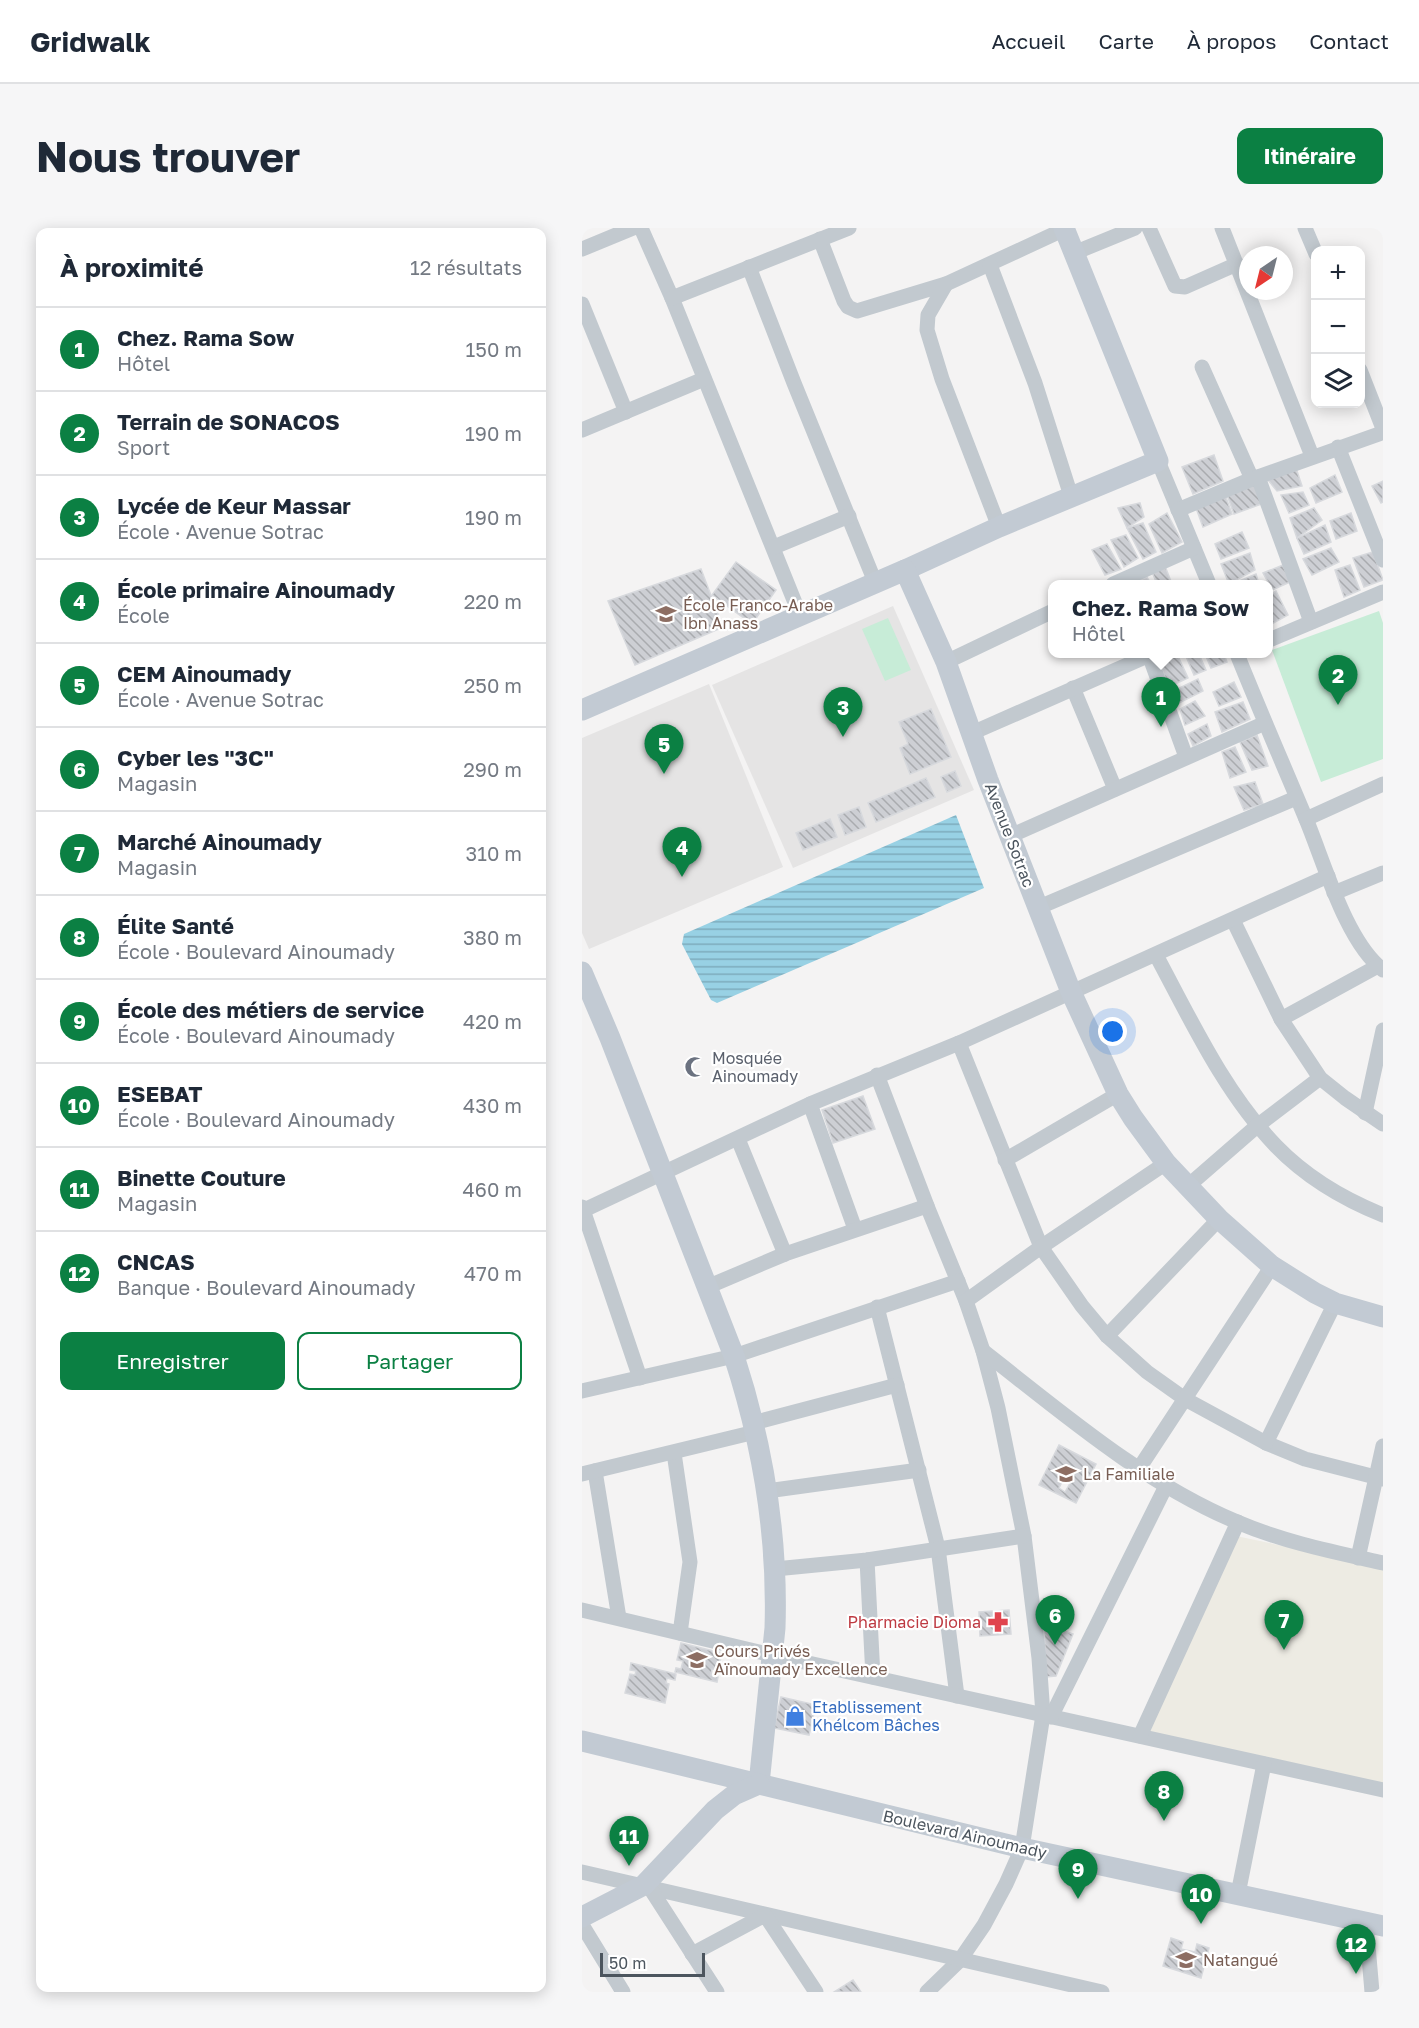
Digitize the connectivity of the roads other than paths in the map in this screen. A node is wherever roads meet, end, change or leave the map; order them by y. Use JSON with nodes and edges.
{"nodes":[{"id":1,"x":633,"y":228,"type":"edge"},
{"id":2,"x":641,"y":228,"type":"edge"},
{"id":3,"x":849,"y":228,"type":"edge"},
{"id":4,"x":1064,"y":228,"type":"edge"},
{"id":5,"x":1135,"y":228,"type":"edge"},
{"id":6,"x":1149,"y":228,"type":"edge"},
{"id":7,"x":1222,"y":228,"type":"edge"},
{"id":8,"x":1305,"y":228,"type":"edge"},
{"id":9,"x":820,"y":239,"type":"junction"},
{"id":10,"x":1313,"y":246,"type":"edge"},
{"id":11,"x":582,"y":249,"type":"edge"},
{"id":12,"x":1074,"y":253,"type":"junction"},
{"id":13,"x":1238,"y":264,"type":"junction"},
{"id":14,"x":990,"y":265,"type":"junction"},
{"id":15,"x":749,"y":267,"type":"junction"},
{"id":16,"x":946,"y":284,"type":"junction"},
{"id":17,"x":672,"y":298,"type":"junction"},
{"id":18,"x":582,"y":304,"type":"edge"},
{"id":19,"x":1202,"y":367,"type":"dead end"},
{"id":20,"x":704,"y":379,"type":"junction"},
{"id":21,"x":1365,"y":383,"type":"edge"},
{"id":22,"x":626,"y":412,"type":"junction"},
{"id":23,"x":582,"y":430,"type":"edge"},
{"id":24,"x":1338,"y":447,"type":"junction"},
{"id":25,"x":1312,"y":456,"type":"junction"},
{"id":26,"x":1158,"y":461,"type":"junction"},
{"id":27,"x":1255,"y":478,"type":"junction"},
{"id":28,"x":1071,"y":496,"type":"junction"},
{"id":29,"x":1178,"y":510,"type":"junction"},
{"id":30,"x":849,"y":516,"type":"junction"},
{"id":31,"x":999,"y":527,"type":"junction"},
{"id":32,"x":774,"y":547,"type":"junction"},
{"id":33,"x":1194,"y":548,"type":"junction"},
{"id":34,"x":1383,"y":560,"type":"edge"},
{"id":35,"x":905,"y":570,"type":"junction"},
{"id":36,"x":1124,"y":580,"type":"edge"},
{"id":37,"x":1207,"y":580,"type":"edge"},
{"id":38,"x":875,"y":582,"type":"junction"},
{"id":39,"x":1383,"y":592,"type":"edge"},
{"id":40,"x":1048,"y":613,"type":"edge"},
{"id":41,"x":800,"y":615,"type":"junction"},
{"id":42,"x":1311,"y":622,"type":"junction"},
{"id":43,"x":1273,"y":638,"type":"edge"},
{"id":44,"x":1141,"y":658,"type":"edge"},
{"id":45,"x":1151,"y":658,"type":"edge"},
{"id":46,"x":1239,"y":658,"type":"edge"},
{"id":47,"x":946,"y":662,"type":"junction"},
{"id":48,"x":1073,"y":688,"type":"junction"},
{"id":49,"x":582,"y":710,"type":"edge"},
{"id":50,"x":1265,"y":723,"type":"junction"},
{"id":51,"x":972,"y":733,"type":"junction"},
{"id":52,"x":1186,"y":757,"type":"junction"},
{"id":53,"x":1383,"y":784,"type":"edge"},
{"id":54,"x":1115,"y":789,"type":"junction"},
{"id":55,"x":1296,"y":798,"type":"junction"},
{"id":56,"x":1306,"y":819,"type":"junction"},
{"id":57,"x":1010,"y":836,"type":"junction"},
{"id":58,"x":1383,"y":873,"type":"edge"},
{"id":59,"x":1328,"y":876,"type":"junction"},
{"id":60,"x":1334,"y":893,"type":"junction"},
{"id":61,"x":1037,"y":908,"type":"junction"},
{"id":62,"x":1233,"y":920,"type":"junction"},
{"id":63,"x":1156,"y":955,"type":"junction"},
{"id":64,"x":1381,"y":968,"type":"edge"},
{"id":65,"x":582,"y":972,"type":"edge"},
{"id":66,"x":1071,"y":992,"type":"junction"},
{"id":67,"x":1281,"y":1019,"type":"junction"},
{"id":68,"x":1383,"y":1030,"type":"edge"},
{"id":69,"x":959,"y":1043,"type":"junction"},
{"id":70,"x":877,"y":1076,"type":"junction"},
{"id":71,"x":1320,"y":1078,"type":"junction"},
{"id":72,"x":1118,"y":1094,"type":"junction"},
{"id":73,"x":810,"y":1104,"type":"junction"},
{"id":74,"x":1365,"y":1113,"type":"junction"},
{"id":75,"x":1383,"y":1124,"type":"edge"},
{"id":76,"x":1257,"y":1126,"type":"junction"},
{"id":77,"x":738,"y":1140,"type":"junction"},
{"id":78,"x":1005,"y":1160,"type":"junction"},
{"id":79,"x":1166,"y":1163,"type":"junction"},
{"id":80,"x":663,"y":1173,"type":"junction"},
{"id":81,"x":1188,"y":1186,"type":"junction"},
{"id":82,"x":927,"y":1206,"type":"junction"},
{"id":83,"x":582,"y":1209,"type":"edge"},
{"id":84,"x":1383,"y":1215,"type":"edge"},
{"id":85,"x":1219,"y":1219,"type":"junction"},
{"id":86,"x":855,"y":1230,"type":"junction"},
{"id":87,"x":1041,"y":1247,"type":"junction"},
{"id":88,"x":785,"y":1254,"type":"junction"},
{"id":89,"x":1272,"y":1266,"type":"junction"},
{"id":90,"x":958,"y":1281,"type":"junction"},
{"id":91,"x":707,"y":1287,"type":"junction"},
{"id":92,"x":966,"y":1301,"type":"junction"},
{"id":93,"x":1335,"y":1303,"type":"junction"},
{"id":94,"x":878,"y":1307,"type":"junction"},
{"id":95,"x":1383,"y":1317,"type":"edge"},
{"id":96,"x":1107,"y":1335,"type":"junction"},
{"id":97,"x":983,"y":1352,"type":"junction"},
{"id":98,"x":734,"y":1356,"type":"junction"},
{"id":99,"x":640,"y":1378,"type":"junction"},
{"id":100,"x":897,"y":1385,"type":"junction"},
{"id":101,"x":582,"y":1391,"type":"edge"},
{"id":102,"x":1185,"y":1400,"type":"junction"},
{"id":103,"x":754,"y":1427,"type":"junction"},
{"id":104,"x":1266,"y":1443,"type":"junction"},
{"id":105,"x":1383,"y":1446,"type":"edge"},
{"id":106,"x":674,"y":1453,"type":"junction"},
{"id":107,"x":919,"y":1470,"type":"junction"},
{"id":108,"x":1138,"y":1470,"type":"junction"},
{"id":109,"x":589,"y":1472,"type":"edge"},
{"id":110,"x":1379,"y":1478,"type":"edge"},
{"id":111,"x":1166,"y":1486,"type":"junction"},
{"id":112,"x":767,"y":1491,"type":"junction"},
{"id":113,"x":1238,"y":1522,"type":"junction"},
{"id":114,"x":1024,"y":1536,"type":"junction"},
{"id":115,"x":938,"y":1548,"type":"junction"},
{"id":116,"x":1359,"y":1558,"type":"junction"},
{"id":117,"x":867,"y":1560,"type":"junction"},
{"id":118,"x":1383,"y":1563,"type":"edge"},
{"id":119,"x":775,"y":1569,"type":"junction"},
{"id":120,"x":582,"y":1610,"type":"edge"},
{"id":121,"x":619,"y":1618,"type":"junction"},
{"id":122,"x":680,"y":1633,"type":"junction"},
{"id":123,"x":772,"y":1655,"type":"junction"},
{"id":124,"x":873,"y":1677,"type":"junction"},
{"id":125,"x":957,"y":1696,"type":"junction"},
{"id":126,"x":1047,"y":1716,"type":"junction"},
{"id":127,"x":1140,"y":1736,"type":"junction"},
{"id":128,"x":582,"y":1741,"type":"edge"},
{"id":129,"x":1264,"y":1764,"type":"junction"},
{"id":130,"x":759,"y":1784,"type":"junction"},
{"id":131,"x":1383,"y":1790,"type":"edge"},
{"id":132,"x":1022,"y":1848,"type":"junction"},
{"id":133,"x":582,"y":1872,"type":"edge"},
{"id":134,"x":646,"y":1885,"type":"junction"},
{"id":135,"x":1239,"y":1894,"type":"junction"},
{"id":136,"x":765,"y":1915,"type":"junction"},
{"id":137,"x":582,"y":1917,"type":"edge"},
{"id":138,"x":1374,"y":1924,"type":"edge"},
{"id":139,"x":582,"y":1925,"type":"edge"},
{"id":140,"x":692,"y":1954,"type":"junction"},
{"id":141,"x":960,"y":1959,"type":"junction"},
{"id":142,"x":623,"y":1992,"type":"edge"},
{"id":143,"x":717,"y":1992,"type":"edge"},
{"id":144,"x":816,"y":1992,"type":"edge"},
{"id":145,"x":927,"y":1992,"type":"edge"},
{"id":146,"x":1102,"y":1992,"type":"edge"},
{"id":147,"x":1372,"y":1992,"type":"edge"}],
"edges":[{"from":1,"to":11,"type":"street"},
{"from":2,"to":17,"type":"street"},
{"from":3,"to":9,"type":"street"},
{"from":4,"to":12,"type":"street"},
{"from":4,"to":14,"type":"street"},
{"from":5,"to":12,"type":"street"},
{"from":6,"to":13,"type":"street"},
{"from":7,"to":13,"type":"street"},
{"from":8,"to":10,"type":"street"},
{"from":9,"to":15,"type":"street"},
{"from":9,"to":16,"type":"street"},
{"from":12,"to":26,"type":"street"},
{"from":13,"to":25,"type":"street"},
{"from":14,"to":16,"type":"street"},
{"from":14,"to":28,"type":"street"},
{"from":15,"to":17,"type":"street"},
{"from":15,"to":30,"type":"street"},
{"from":16,"to":31,"type":"street"},
{"from":17,"to":20,"type":"street"},
{"from":18,"to":22,"type":"street"},
{"from":19,"to":27,"type":"street"},
{"from":20,"to":22,"type":"street"},
{"from":20,"to":32,"type":"street"},
{"from":21,"to":24,"type":"street"},
{"from":22,"to":23,"type":"street"},
{"from":24,"to":25,"type":"street"},
{"from":24,"to":34,"type":"street"},
{"from":25,"to":27,"type":"street"},
{"from":26,"to":28,"type":"street"},
{"from":26,"to":29,"type":"street"},
{"from":27,"to":29,"type":"street"},
{"from":27,"to":42,"type":"street"},
{"from":28,"to":31,"type":"street"},
{"from":29,"to":33,"type":"street"},
{"from":30,"to":32,"type":"street"},
{"from":30,"to":38,"type":"street"},
{"from":31,"to":35,"type":"street"},
{"from":32,"to":41,"type":"street"},
{"from":33,"to":36,"type":"street"},
{"from":33,"to":37,"type":"street"},
{"from":35,"to":38,"type":"street"},
{"from":35,"to":47,"type":"street","name":"Avenue Sotrac"},
{"from":38,"to":41,"type":"street"},
{"from":39,"to":42,"type":"street"},
{"from":40,"to":47,"type":"street"},
{"from":41,"to":49,"type":"street"},
{"from":42,"to":43,"type":"street"},
{"from":44,"to":48,"type":"street"},
{"from":45,"to":52,"type":"street"},
{"from":46,"to":50,"type":"street"},
{"from":47,"to":51,"type":"street","name":"Avenue Sotrac"},
{"from":48,"to":51,"type":"street"},
{"from":48,"to":54,"type":"street"},
{"from":50,"to":52,"type":"street"},
{"from":50,"to":55,"type":"street"},
{"from":51,"to":57,"type":"street","name":"Avenue Sotrac"},
{"from":52,"to":54,"type":"street"},
{"from":53,"to":56,"type":"street"},
{"from":54,"to":57,"type":"street"},
{"from":55,"to":56,"type":"street"},
{"from":55,"to":61,"type":"street"},
{"from":56,"to":59,"type":"street"},
{"from":57,"to":61,"type":"street","name":"Avenue Sotrac"},
{"from":58,"to":60,"type":"street"},
{"from":59,"to":60,"type":"street"},
{"from":59,"to":62,"type":"street"},
{"from":60,"to":64,"type":"street"},
{"from":61,"to":66,"type":"street","name":"Avenue Sotrac"},
{"from":62,"to":63,"type":"street"},
{"from":62,"to":67,"type":"street"},
{"from":63,"to":66,"type":"street"},
{"from":63,"to":76,"type":"street"},
{"from":64,"to":67,"type":"street"},
{"from":65,"to":80,"type":"street"},
{"from":66,"to":69,"type":"street"},
{"from":66,"to":72,"type":"street","name":"Avenue Sotrac"},
{"from":67,"to":71,"type":"street"},
{"from":68,"to":74,"type":"street"},
{"from":69,"to":70,"type":"street"},
{"from":69,"to":78,"type":"street"},
{"from":70,"to":73,"type":"street"},
{"from":70,"to":82,"type":"street"},
{"from":71,"to":74,"type":"street"},
{"from":71,"to":76,"type":"street"},
{"from":72,"to":78,"type":"street"},
{"from":72,"to":79,"type":"street","name":"Avenue Sotrac"},
{"from":73,"to":77,"type":"street"},
{"from":73,"to":86,"type":"street"},
{"from":74,"to":75,"type":"street"},
{"from":76,"to":81,"type":"street"},
{"from":76,"to":84,"type":"street"},
{"from":77,"to":80,"type":"street"},
{"from":77,"to":88,"type":"street"},
{"from":78,"to":87,"type":"street"},
{"from":79,"to":81,"type":"street","name":"Avenue Sotrac"},
{"from":79,"to":87,"type":"street"},
{"from":80,"to":83,"type":"street"},
{"from":80,"to":91,"type":"street"},
{"from":81,"to":85,"type":"street","name":"Avenue Sotrac"},
{"from":82,"to":86,"type":"street"},
{"from":82,"to":90,"type":"street"},
{"from":83,"to":99,"type":"street"},
{"from":85,"to":89,"type":"street","name":"Avenue Sotrac"},
{"from":85,"to":96,"type":"street"},
{"from":86,"to":88,"type":"street"},
{"from":87,"to":92,"type":"street"},
{"from":87,"to":96,"type":"street"},
{"from":88,"to":91,"type":"street"},
{"from":89,"to":93,"type":"street","name":"Avenue Sotrac"},
{"from":89,"to":102,"type":"street"},
{"from":90,"to":92,"type":"street"},
{"from":90,"to":94,"type":"street"},
{"from":91,"to":98,"type":"street"},
{"from":92,"to":97,"type":"street"},
{"from":93,"to":95,"type":"street","name":"Avenue Sotrac"},
{"from":93,"to":104,"type":"street"},
{"from":94,"to":98,"type":"street"},
{"from":94,"to":100,"type":"street"},
{"from":96,"to":102,"type":"street"},
{"from":97,"to":108,"type":"street"},
{"from":97,"to":114,"type":"street"},
{"from":98,"to":99,"type":"street"},
{"from":98,"to":103,"type":"street"},
{"from":99,"to":101,"type":"street"},
{"from":100,"to":103,"type":"street"},
{"from":100,"to":107,"type":"street"},
{"from":102,"to":104,"type":"street"},
{"from":102,"to":108,"type":"street"},
{"from":103,"to":106,"type":"street"},
{"from":103,"to":112,"type":"street"},
{"from":104,"to":110,"type":"street"},
{"from":105,"to":110,"type":"street"},
{"from":106,"to":109,"type":"street"},
{"from":106,"to":122,"type":"street"},
{"from":107,"to":112,"type":"street"},
{"from":107,"to":115,"type":"street"},
{"from":108,"to":111,"type":"street"},
{"from":109,"to":121,"type":"street"},
{"from":110,"to":116,"type":"street"},
{"from":111,"to":113,"type":"street"},
{"from":111,"to":126,"type":"street"},
{"from":112,"to":119,"type":"street"},
{"from":113,"to":116,"type":"street"},
{"from":113,"to":127,"type":"street"},
{"from":114,"to":115,"type":"street"},
{"from":114,"to":126,"type":"street"},
{"from":115,"to":117,"type":"street"},
{"from":115,"to":125,"type":"street"},
{"from":116,"to":118,"type":"street"},
{"from":117,"to":119,"type":"street"},
{"from":117,"to":124,"type":"street"},
{"from":119,"to":123,"type":"street"},
{"from":120,"to":121,"type":"street"},
{"from":121,"to":122,"type":"street"},
{"from":122,"to":123,"type":"street"},
{"from":123,"to":124,"type":"street"},
{"from":123,"to":130,"type":"street"},
{"from":124,"to":125,"type":"street"},
{"from":125,"to":126,"type":"street"},
{"from":126,"to":127,"type":"street"},
{"from":126,"to":132,"type":"street"},
{"from":127,"to":129,"type":"street"},
{"from":128,"to":130,"type":"street","name":"Boulevard Ainoumady"},
{"from":129,"to":131,"type":"street"},
{"from":129,"to":135,"type":"street"},
{"from":130,"to":132,"type":"street","name":"Boulevard Ainoumady"},
{"from":130,"to":134,"type":"street"},
{"from":132,"to":135,"type":"street","name":"Boulevard Ainoumady"},
{"from":132,"to":141,"type":"street"},
{"from":133,"to":134,"type":"street"},
{"from":134,"to":136,"type":"street"},
{"from":134,"to":137,"type":"street"},
{"from":134,"to":140,"type":"street"},
{"from":135,"to":138,"type":"street","name":"Boulevard Ainoumady"},
{"from":136,"to":140,"type":"street"},
{"from":136,"to":141,"type":"street"},
{"from":136,"to":144,"type":"street"},
{"from":138,"to":147,"type":"street"},
{"from":139,"to":142,"type":"street"},
{"from":140,"to":143,"type":"street"},
{"from":141,"to":145,"type":"street"},
{"from":141,"to":146,"type":"street"}]}
